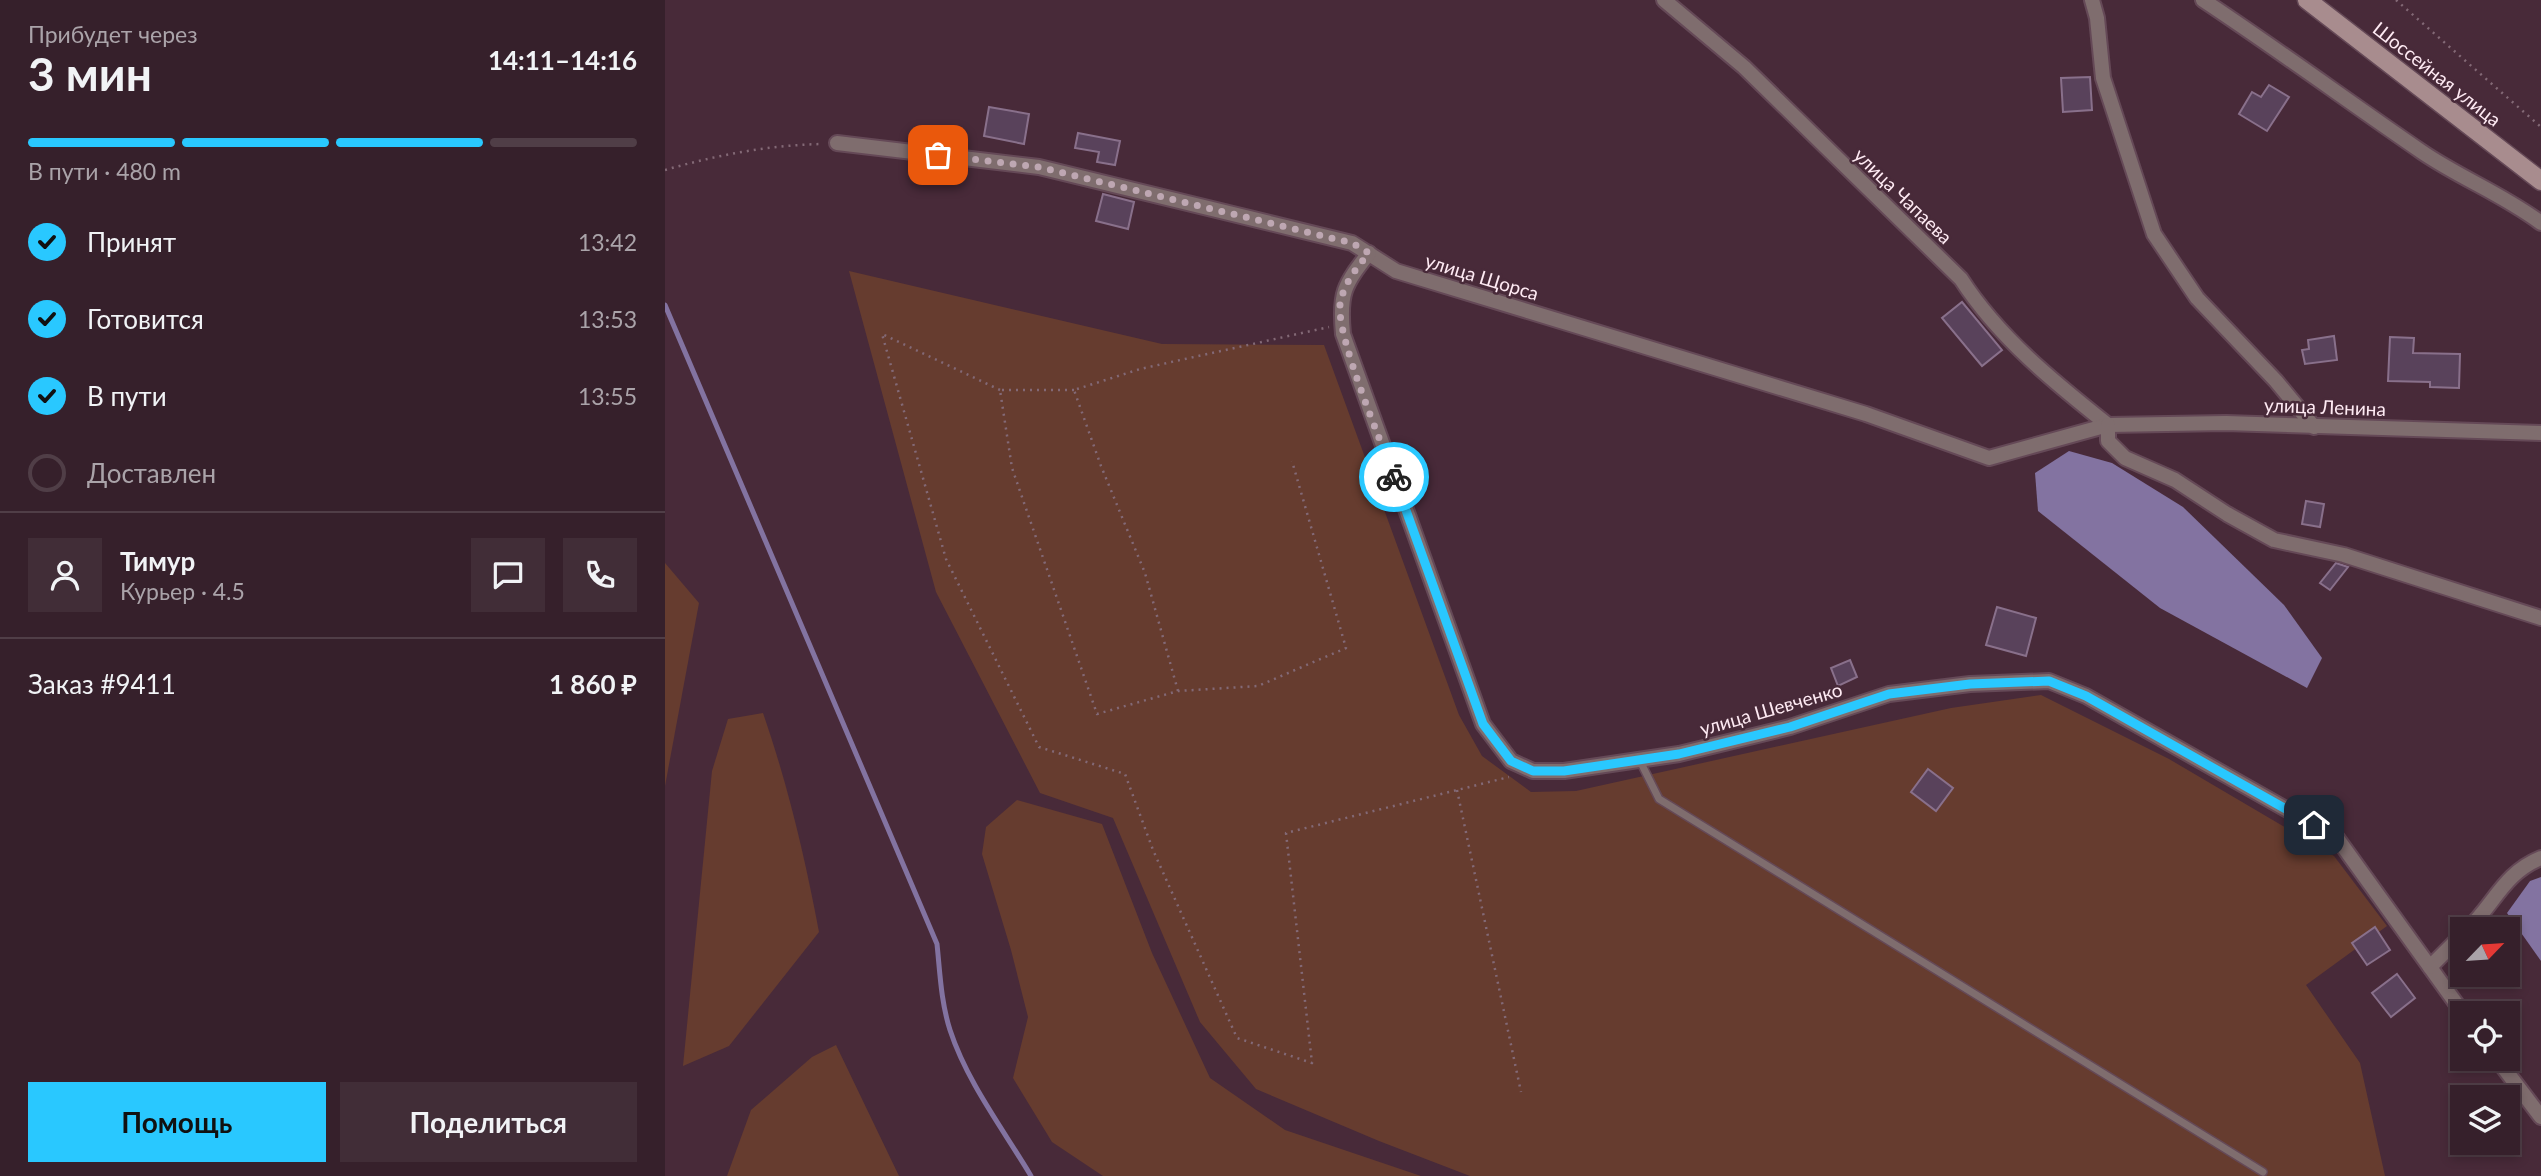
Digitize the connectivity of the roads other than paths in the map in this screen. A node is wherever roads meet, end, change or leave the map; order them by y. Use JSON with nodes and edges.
{"nodes":[{"id":1,"x":1664,"y":0,"type":"edge"},
{"id":2,"x":2092,"y":0,"type":"edge"},
{"id":3,"x":2203,"y":0,"type":"edge"},
{"id":4,"x":2307,"y":0,"type":"edge"},
{"id":5,"x":837,"y":143,"type":"road end"},
{"id":6,"x":2541,"y":181,"type":"edge"},
{"id":7,"x":2541,"y":223,"type":"edge"},
{"id":8,"x":1369,"y":253,"type":"junction"},
{"id":9,"x":2108,"y":425,"type":"junction"},
{"id":10,"x":2314,"y":427,"type":"junction"},
{"id":11,"x":2541,"y":433,"type":"edge"},
{"id":12,"x":2541,"y":618,"type":"edge"},
{"id":13,"x":1639,"y":760,"type":"junction"},
{"id":14,"x":2541,"y":858,"type":"edge"},
{"id":15,"x":2477,"y":917,"type":"edge"},
{"id":16,"x":2450,"y":947,"type":"edge"},
{"id":17,"x":2430,"y":967,"type":"junction"},
{"id":18,"x":2454,"y":1001,"type":"edge"},
{"id":19,"x":2506,"y":1071,"type":"edge"},
{"id":20,"x":2541,"y":1117,"type":"edge"},
{"id":21,"x":2263,"y":1172,"type":"dead end"}],
"edges":[{"from":1,"to":9,"type":"street","name":"улица Чапаева"},
{"from":2,"to":10,"type":"street"},
{"from":3,"to":7,"type":"street"},
{"from":4,"to":6,"type":"main road","name":"Шоссейная улица"},
{"from":5,"to":8,"type":"street","name":"улица Щорса"},
{"from":8,"to":9,"type":"street","name":"улица Щорса"},
{"from":8,"to":13,"type":"street","name":"улица Шевченко"},
{"from":9,"to":10,"type":"street","name":"улица Ленина"},
{"from":9,"to":12,"type":"street"},
{"from":10,"to":11,"type":"street","name":"улица Ленина"},
{"from":13,"to":17,"type":"street","name":"улица Шевченко"},
{"from":13,"to":21,"type":"lane"},
{"from":14,"to":15,"type":"street"},
{"from":16,"to":17,"type":"street"},
{"from":17,"to":18,"type":"street","name":"улица Шевченко"},
{"from":19,"to":20,"type":"street"}]}
